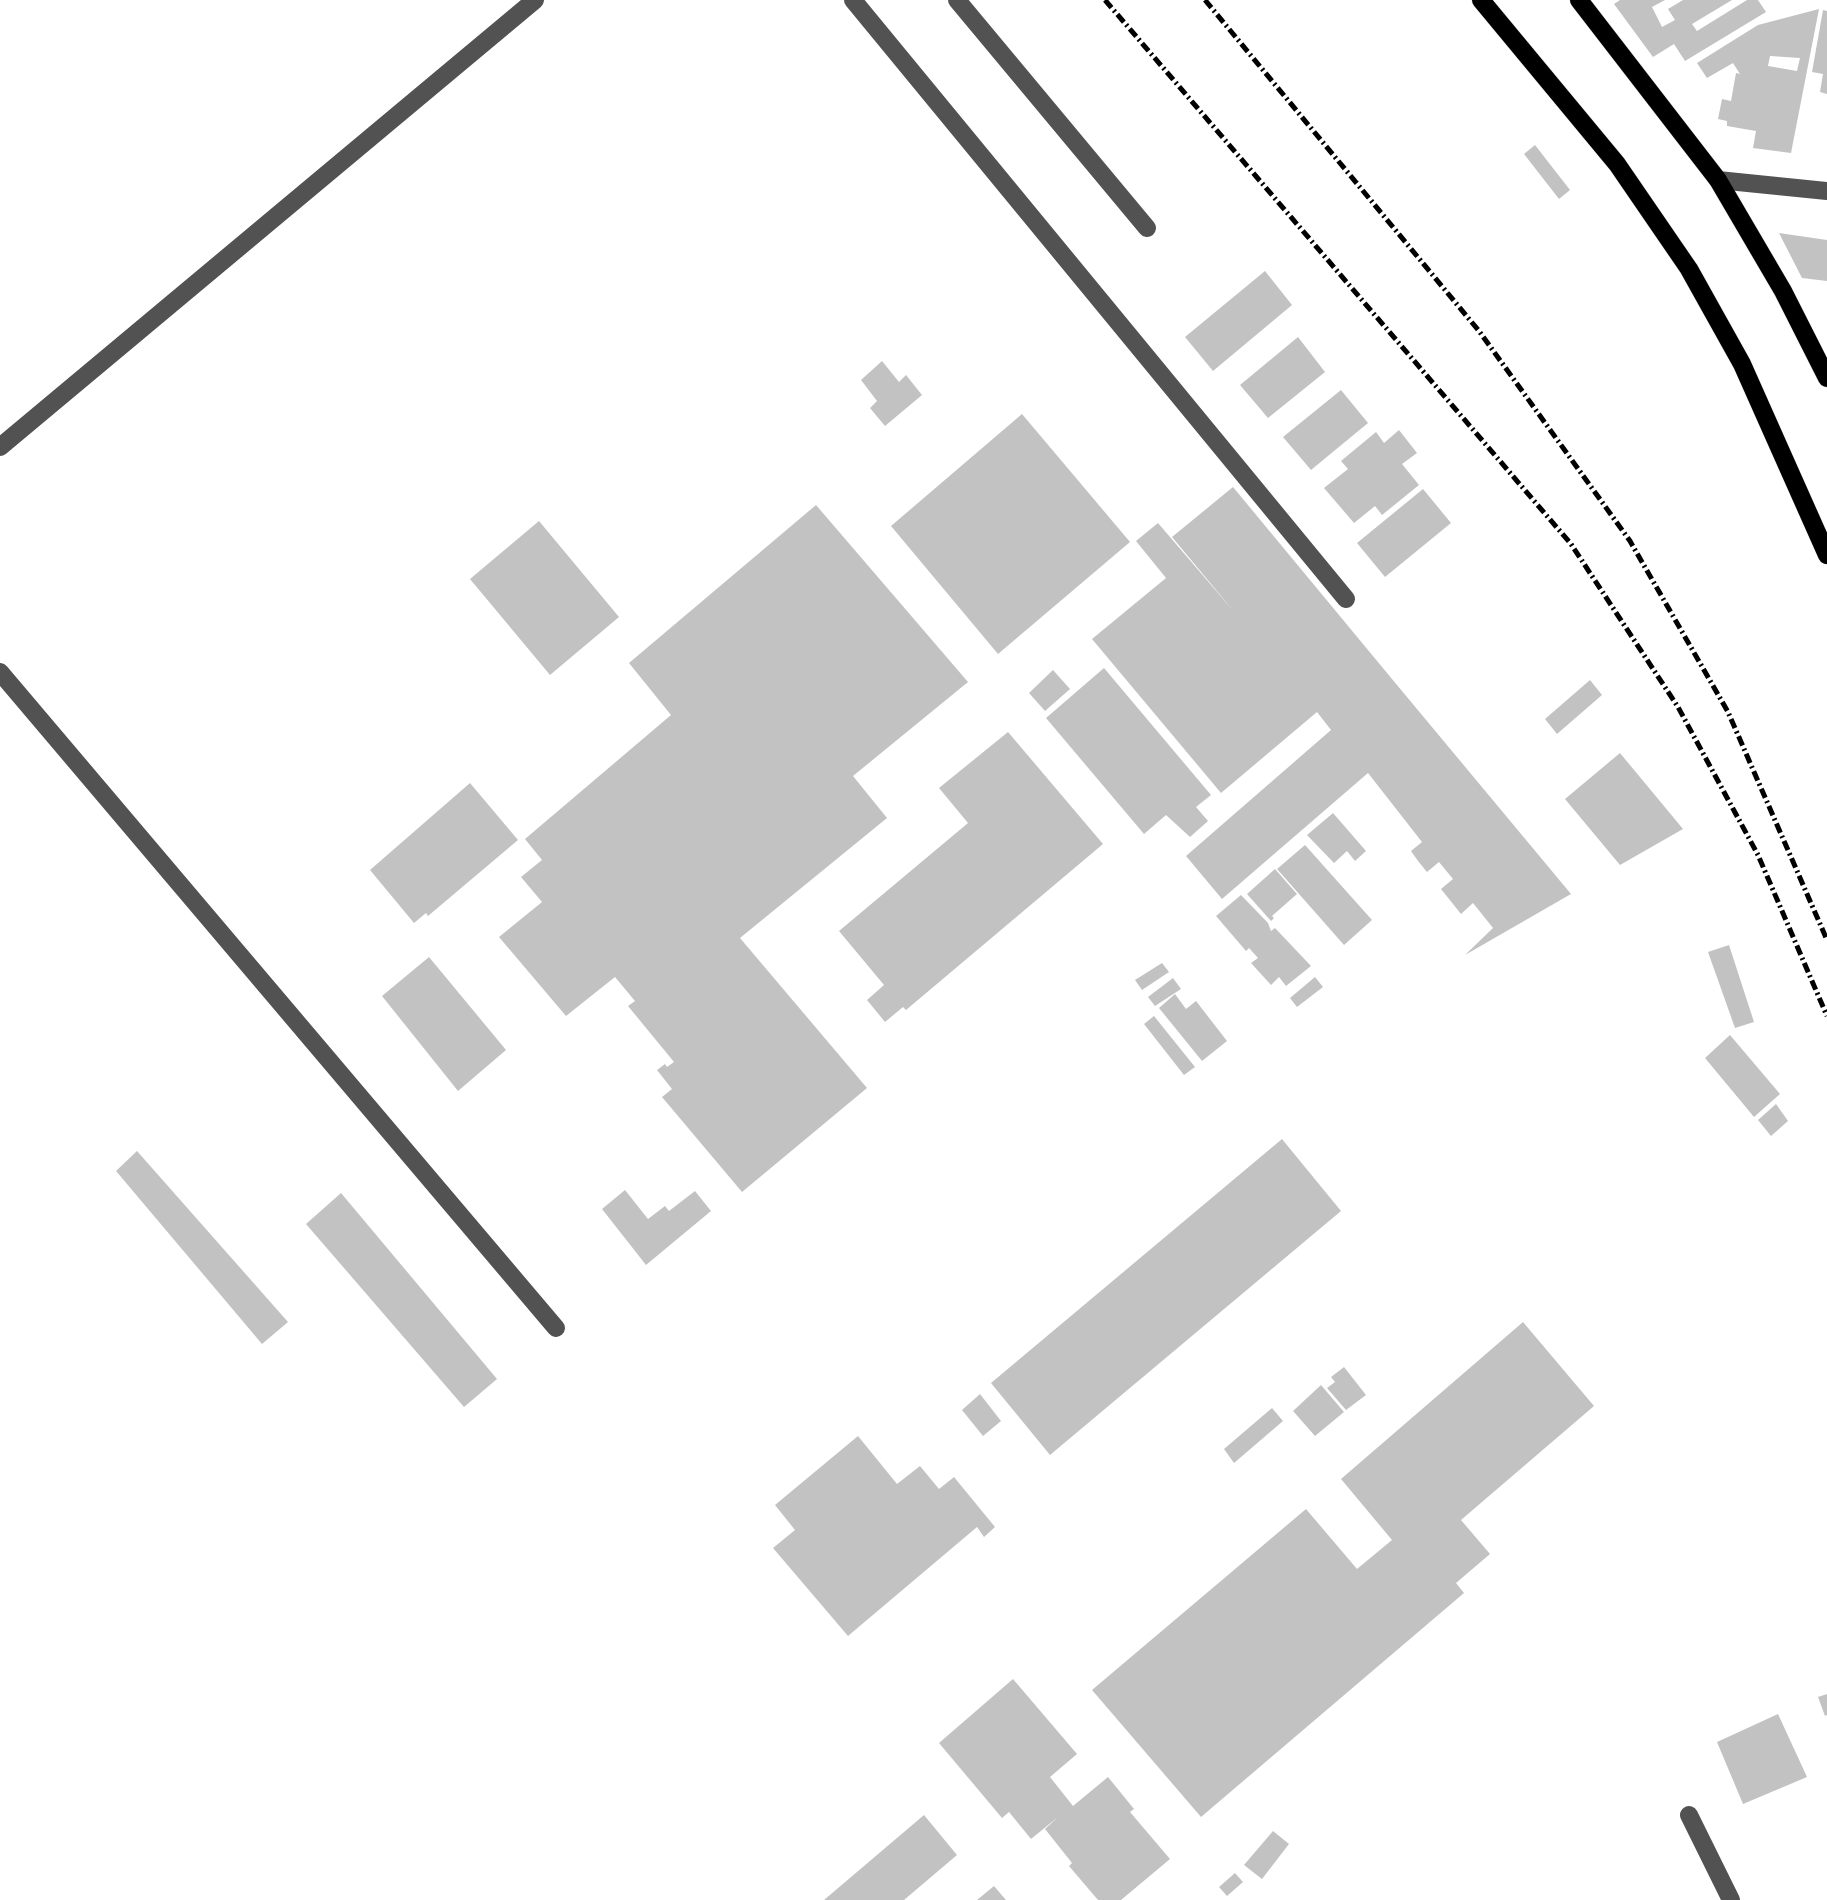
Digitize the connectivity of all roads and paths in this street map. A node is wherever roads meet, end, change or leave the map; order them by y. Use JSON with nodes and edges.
{"nodes":[{"id":1,"x":535,"y":0,"type":"edge"},
{"id":2,"x":853,"y":0,"type":"edge"},
{"id":3,"x":957,"y":0,"type":"edge"},
{"id":4,"x":1481,"y":0,"type":"edge"},
{"id":5,"x":1579,"y":0,"type":"edge"},
{"id":6,"x":1718,"y":180,"type":"junction"},
{"id":7,"x":1827,"y":191,"type":"edge"},
{"id":8,"x":1147,"y":228,"type":"dead end"},
{"id":9,"x":1827,"y":378,"type":"edge"},
{"id":10,"x":0,"y":447,"type":"edge"},
{"id":11,"x":1827,"y":555,"type":"edge"},
{"id":12,"x":1346,"y":599,"type":"dead end"},
{"id":13,"x":0,"y":672,"type":"edge"},
{"id":14,"x":556,"y":1328,"type":"dead end"},
{"id":15,"x":1689,"y":1815,"type":"dead end"},
{"id":16,"x":1731,"y":1900,"type":"edge"}],
"edges":[{"from":1,"to":10,"type":"street"},
{"from":2,"to":12,"type":"street"},
{"from":3,"to":8,"type":"street"},
{"from":4,"to":11,"type":"main road"},
{"from":5,"to":6,"type":"main road"},
{"from":6,"to":7,"type":"street"},
{"from":6,"to":9,"type":"main road"},
{"from":13,"to":14,"type":"street"},
{"from":15,"to":16,"type":"street"}]}
